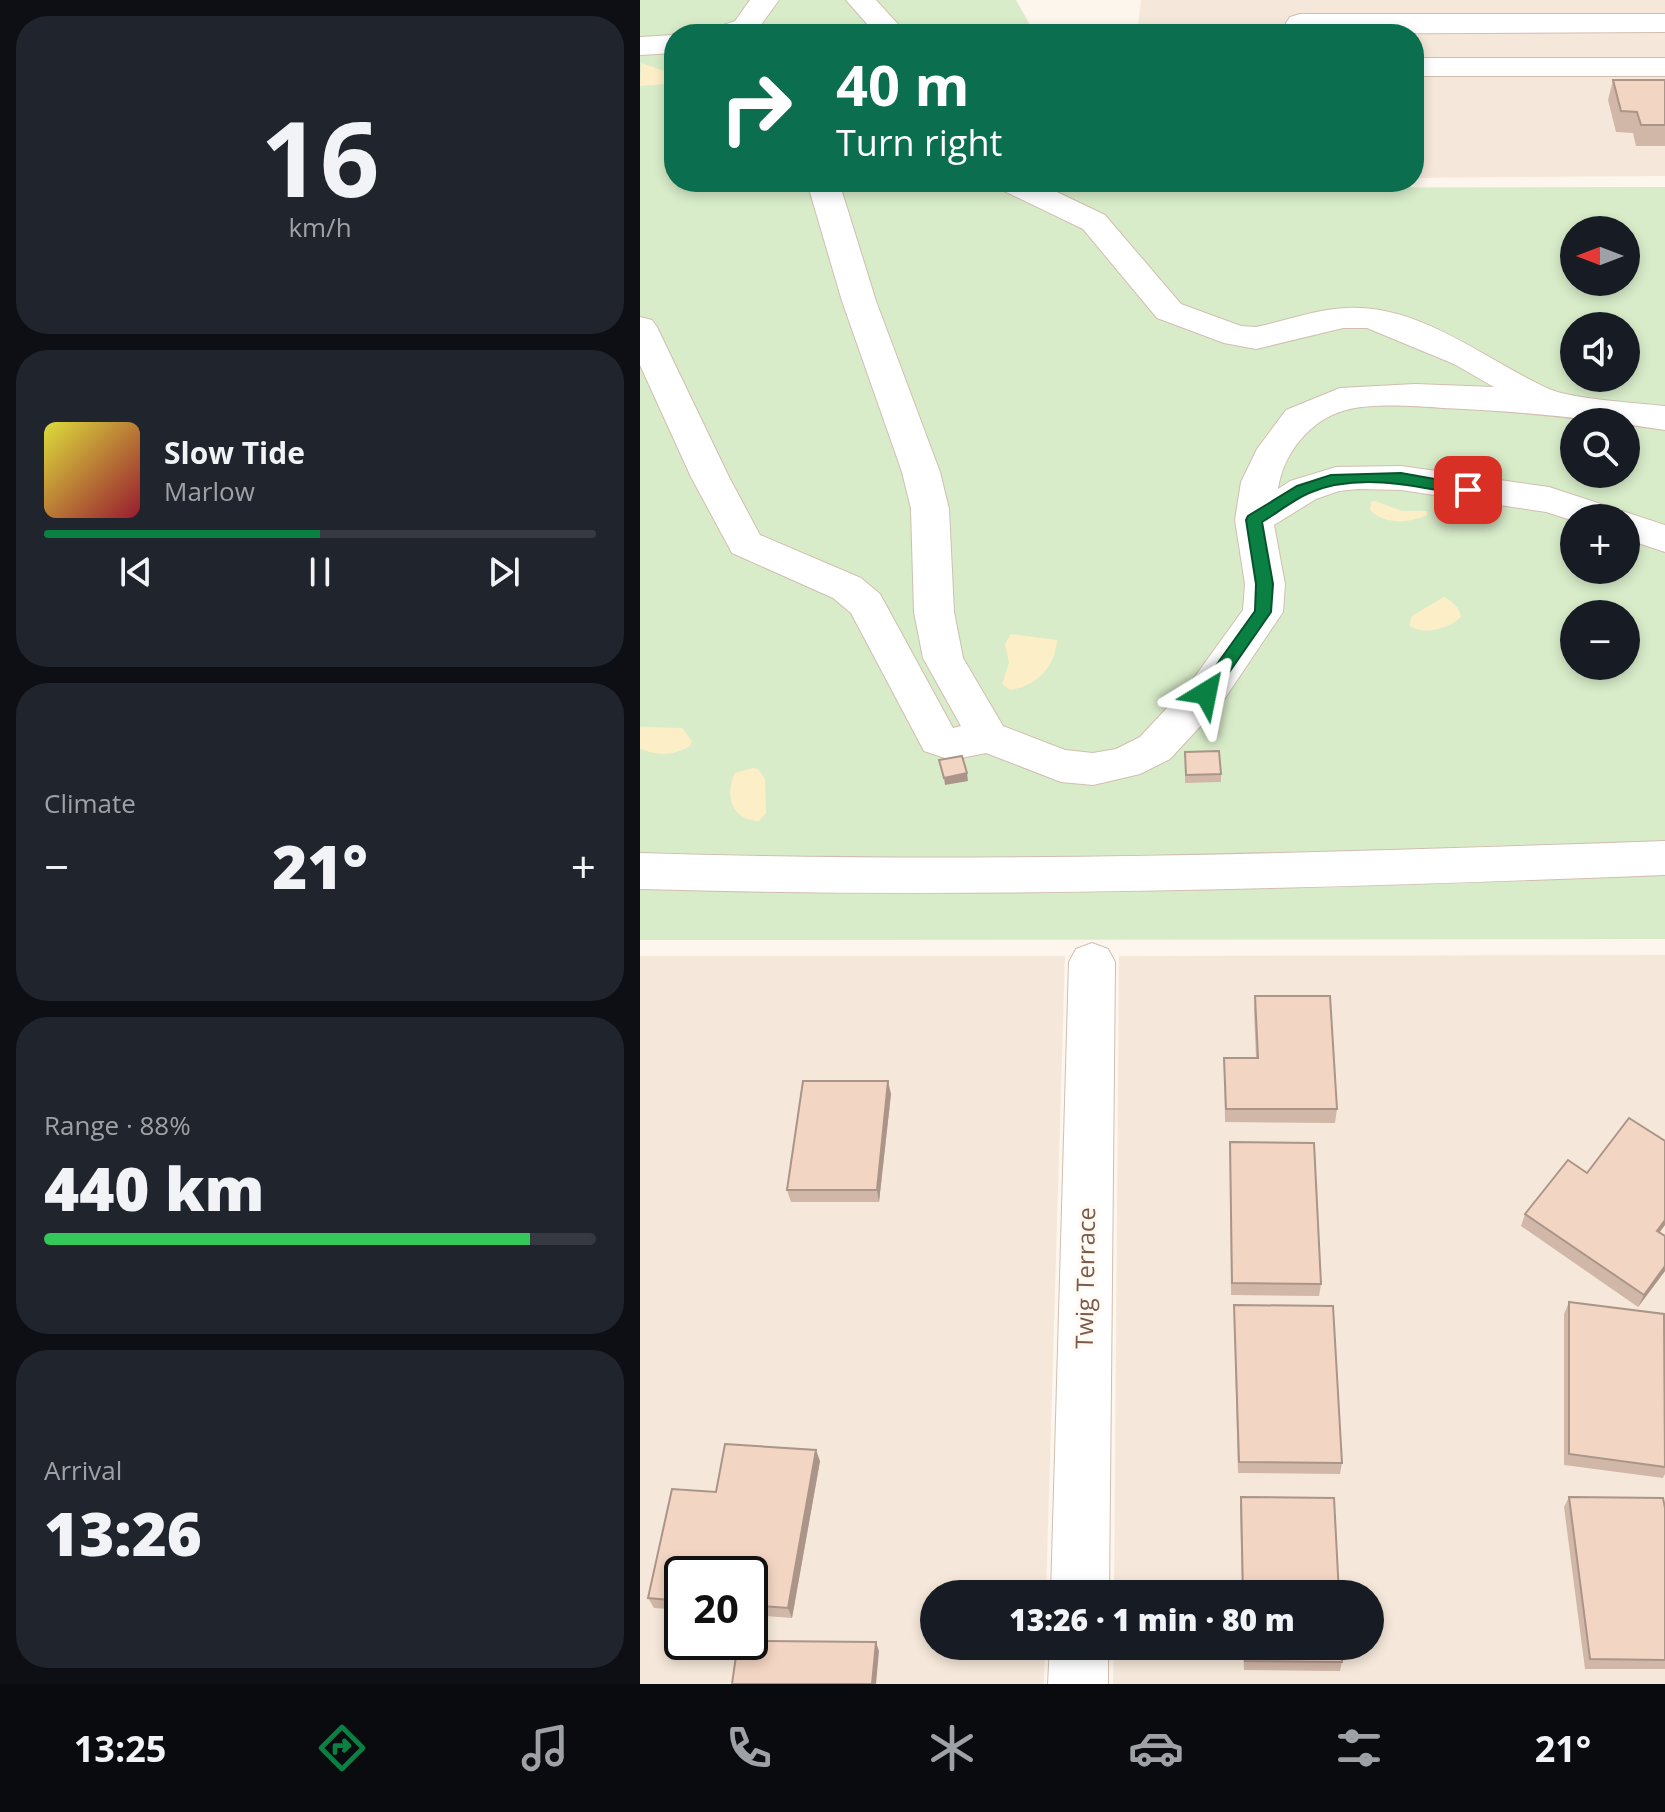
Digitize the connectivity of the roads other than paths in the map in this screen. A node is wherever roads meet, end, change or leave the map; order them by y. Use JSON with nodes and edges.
{"nodes":[{"id":1,"x":765,"y":0,"type":"edge"},
{"id":2,"x":860,"y":0,"type":"edge"},
{"id":3,"x":1555,"y":12,"type":"edge"},
{"id":4,"x":1665,"y":23,"type":"edge"},
{"id":5,"x":749,"y":24,"type":"edge"},
{"id":6,"x":883,"y":24,"type":"edge"},
{"id":7,"x":1300,"y":24,"type":"edge"},
{"id":8,"x":664,"y":45,"type":"edge"},
{"id":9,"x":640,"y":46,"type":"edge"},
{"id":10,"x":1424,"y":67,"type":"edge"},
{"id":11,"x":1566,"y":67,"type":"junction"},
{"id":12,"x":1665,"y":67,"type":"edge"},
{"id":13,"x":826,"y":192,"type":"edge"},
{"id":14,"x":1032,"y":192,"type":"edge"},
{"id":15,"x":640,"y":327,"type":"edge"},
{"id":16,"x":1543,"y":401,"type":"junction"},
{"id":17,"x":1665,"y":418,"type":"edge"},
{"id":18,"x":1562,"y":504,"type":"edge"},
{"id":19,"x":1254,"y":520,"type":"junction"},
{"id":20,"x":1640,"y":530,"type":"edge"},
{"id":21,"x":1665,"y":539,"type":"edge"},
{"id":22,"x":988,"y":737,"type":"junction"},
{"id":23,"x":1665,"y":858,"type":"edge"},
{"id":24,"x":640,"y":871,"type":"edge"},
{"id":25,"x":1092,"y":962,"type":"dead end"},
{"id":26,"x":1080,"y":1580,"type":"edge"},
{"id":27,"x":1079,"y":1660,"type":"edge"},
{"id":28,"x":1078,"y":1684,"type":"edge"}],
"edges":[{"from":1,"to":5,"type":"street"},
{"from":2,"to":6,"type":"street"},
{"from":3,"to":4,"type":"street"},
{"from":3,"to":7,"type":"street"},
{"from":3,"to":11,"type":"street"},
{"from":8,"to":9,"type":"street"},
{"from":10,"to":11,"type":"street"},
{"from":11,"to":12,"type":"street"},
{"from":13,"to":22,"type":"street"},
{"from":14,"to":16,"type":"street"},
{"from":15,"to":22,"type":"street"},
{"from":16,"to":17,"type":"street"},
{"from":16,"to":19,"type":"street"},
{"from":18,"to":19,"type":"street"},
{"from":19,"to":22,"type":"street"},
{"from":20,"to":21,"type":"street"},
{"from":23,"to":24,"type":"street"},
{"from":25,"to":26,"type":"street","name":"Twig Terrace"},
{"from":27,"to":28,"type":"street"}]}
